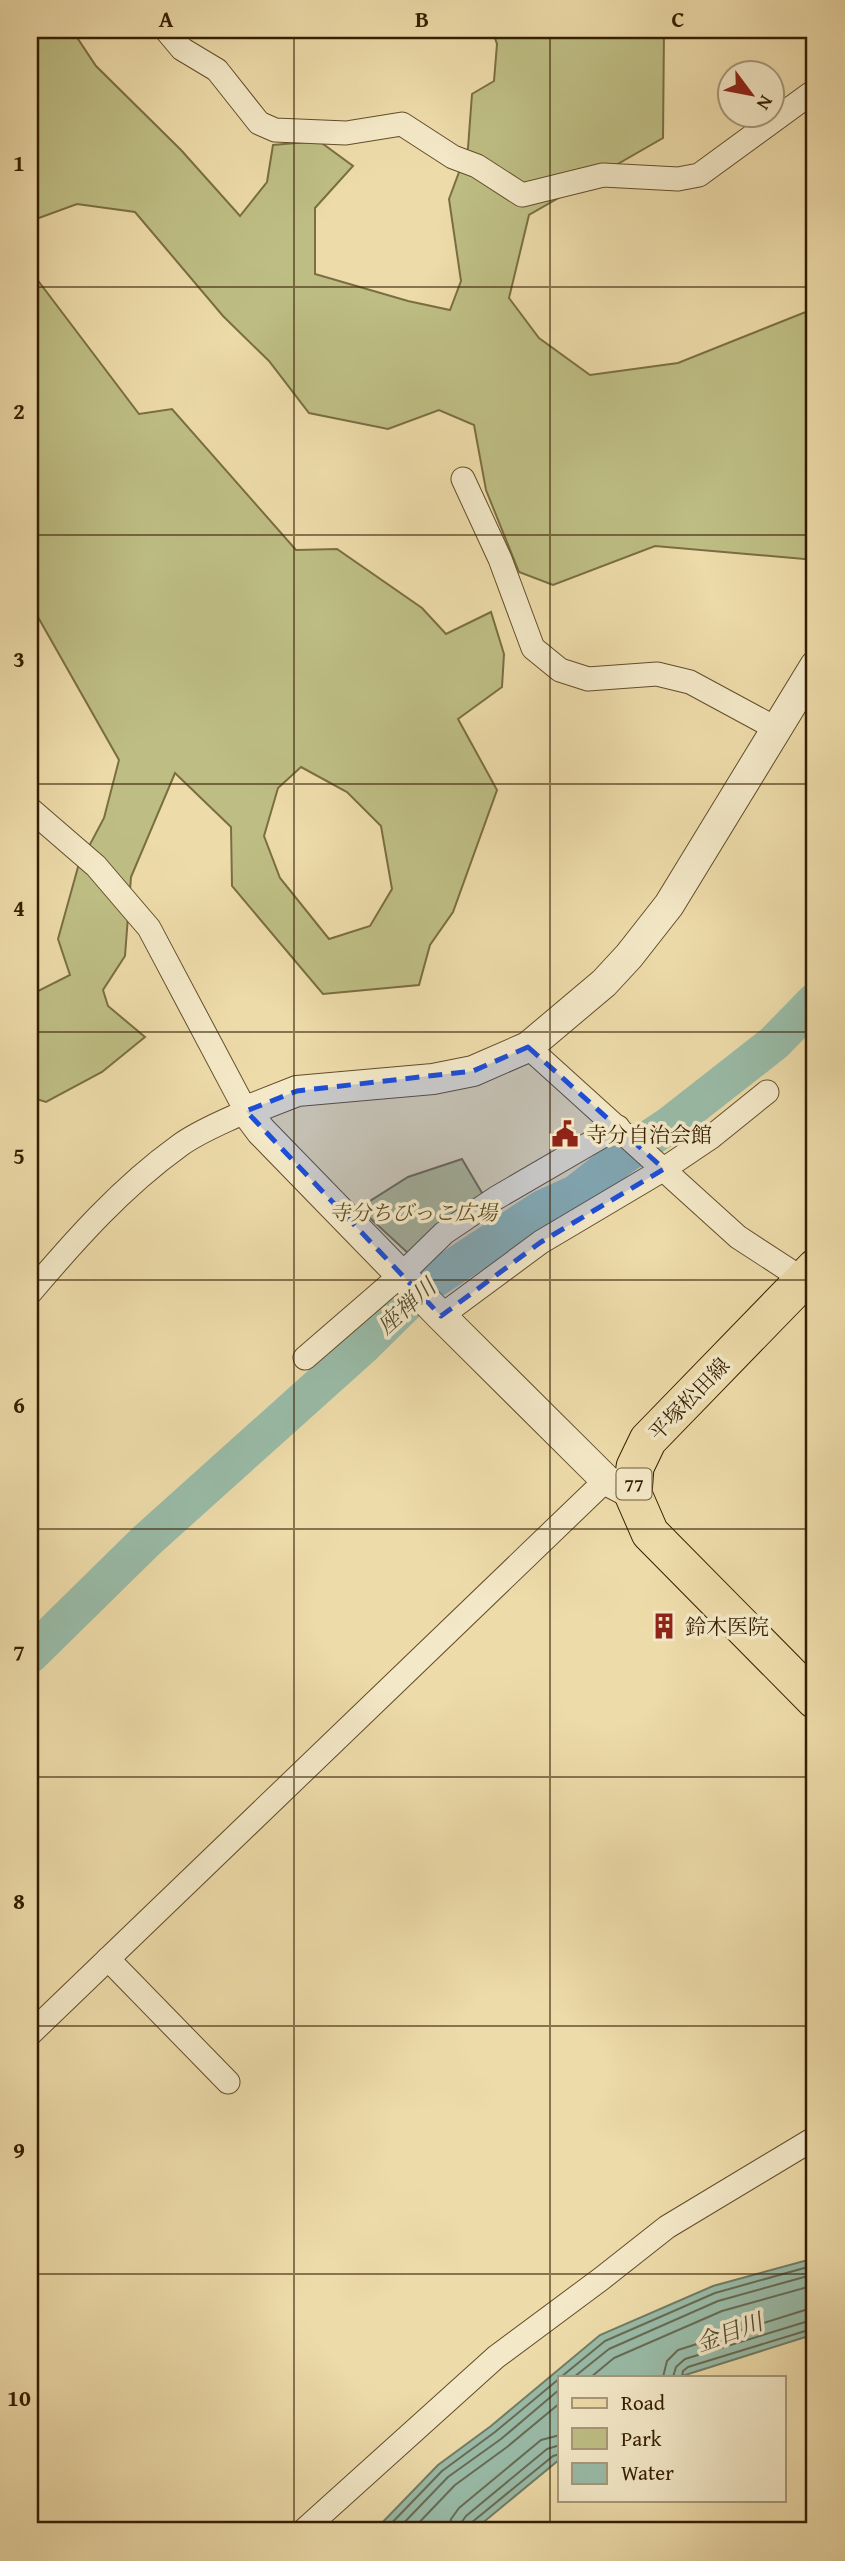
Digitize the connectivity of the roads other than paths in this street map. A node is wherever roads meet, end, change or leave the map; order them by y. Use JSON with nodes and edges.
{"nodes":[{"id":1,"x":166,"y":30,"type":"edge"},
{"id":2,"x":815,"y":93,"type":"edge"},
{"id":3,"x":463,"y":479,"type":"dead end"},
{"id":4,"x":815,"y":666,"type":"edge"},
{"id":5,"x":777,"y":729,"type":"junction"},
{"id":6,"x":30,"y":809,"type":"edge"},
{"id":7,"x":528,"y":1047,"type":"junction"},
{"id":8,"x":767,"y":1092,"type":"dead end"},
{"id":9,"x":246,"y":1111,"type":"junction"},
{"id":10,"x":618,"y":1127,"type":"junction"},
{"id":11,"x":662,"y":1167,"type":"junction"},
{"id":12,"x":402,"y":1274,"type":"junction"},
{"id":13,"x":810,"y":1274,"type":"edge"},
{"id":14,"x":30,"y":1293,"type":"edge"},
{"id":15,"x":441,"y":1316,"type":"junction"},
{"id":16,"x":305,"y":1358,"type":"dead end"},
{"id":17,"x":619,"y":1487,"type":"junction"},
{"id":18,"x":815,"y":1700,"type":"edge"},
{"id":19,"x":108,"y":1959,"type":"junction"},
{"id":20,"x":30,"y":2034,"type":"edge"},
{"id":21,"x":228,"y":2082,"type":"dead end"},
{"id":22,"x":815,"y":2138,"type":"edge"},
{"id":23,"x":303,"y":2531,"type":"edge"}],
"edges":[{"from":1,"to":2,"type":"street"},
{"from":3,"to":5,"type":"street"},
{"from":4,"to":5,"type":"street"},
{"from":5,"to":7,"type":"street"},
{"from":6,"to":9,"type":"street"},
{"from":7,"to":9,"type":"street"},
{"from":7,"to":10,"type":"street"},
{"from":8,"to":11,"type":"street"},
{"from":9,"to":12,"type":"street"},
{"from":9,"to":14,"type":"street"},
{"from":10,"to":11,"type":"street"},
{"from":10,"to":12,"type":"street"},
{"from":11,"to":13,"type":"street"},
{"from":11,"to":15,"type":"street"},
{"from":12,"to":15,"type":"street"},
{"from":12,"to":16,"type":"street"},
{"from":13,"to":17,"type":"main road","name":"平塚松田線","number":"77"},
{"from":15,"to":17,"type":"street"},
{"from":17,"to":18,"type":"main road","number":"77"},
{"from":17,"to":19,"type":"street"},
{"from":19,"to":20,"type":"street"},
{"from":19,"to":21,"type":"street"},
{"from":22,"to":23,"type":"street"}]}
